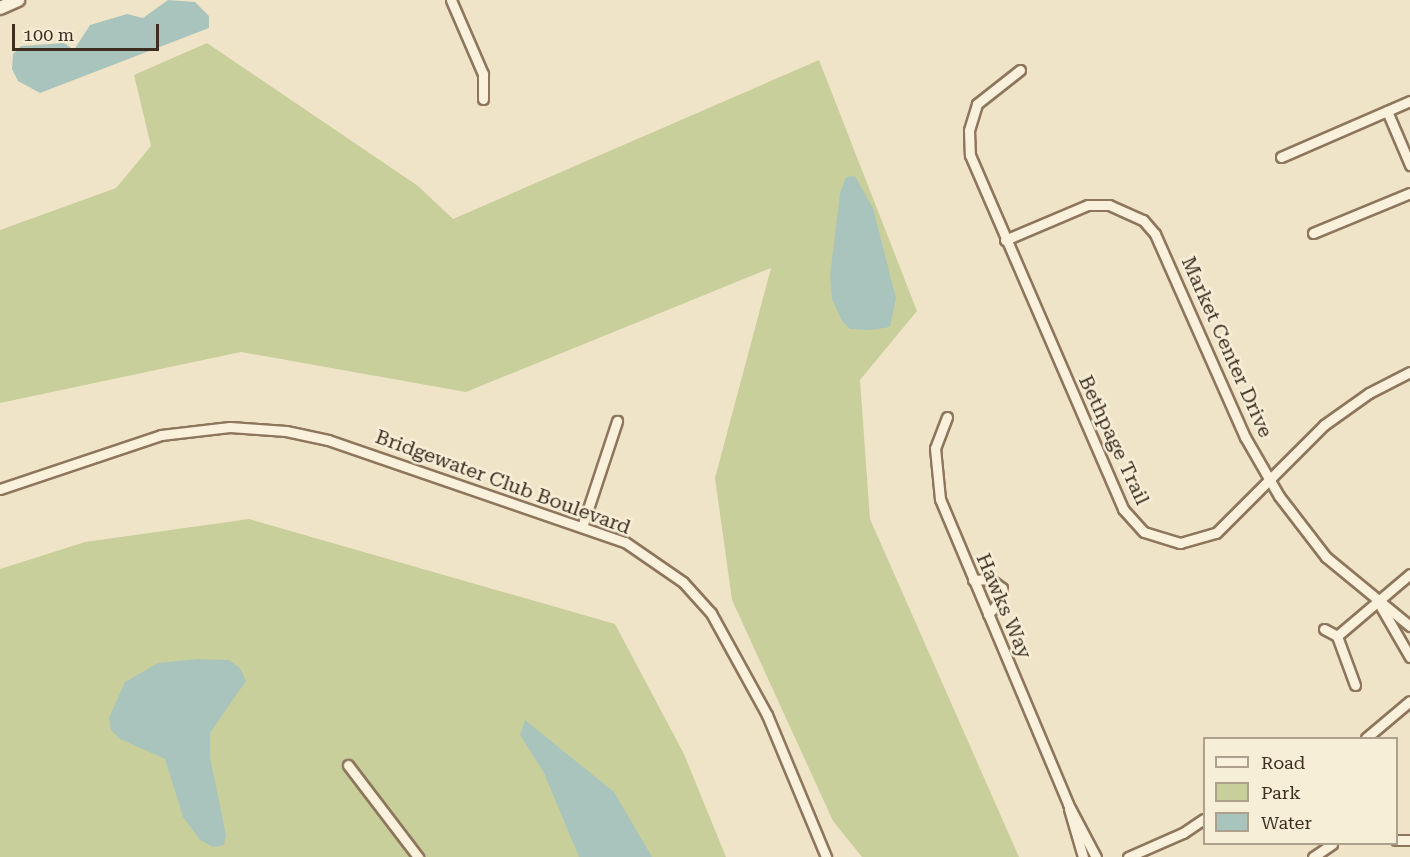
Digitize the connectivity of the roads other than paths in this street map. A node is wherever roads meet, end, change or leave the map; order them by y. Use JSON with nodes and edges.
{"nodes":[{"id":1,"x":18,"y":0,"type":"edge"},
{"id":2,"x":451,"y":0,"type":"edge"},
{"id":3,"x":0,"y":8,"type":"edge"},
{"id":4,"x":1020,"y":70,"type":"dead end"},
{"id":5,"x":483,"y":99,"type":"dead end"},
{"id":6,"x":1410,"y":101,"type":"edge"},
{"id":7,"x":1387,"y":111,"type":"junction"},
{"id":8,"x":1281,"y":157,"type":"dead end"},
{"id":9,"x":1410,"y":165,"type":"edge"},
{"id":10,"x":1410,"y":193,"type":"edge"},
{"id":11,"x":1314,"y":233,"type":"dead end"},
{"id":12,"x":1005,"y":240,"type":"junction"},
{"id":13,"x":1410,"y":372,"type":"edge"},
{"id":14,"x":946,"y":417,"type":"dead end"},
{"id":15,"x":618,"y":421,"type":"dead end"},
{"id":16,"x":1269,"y":480,"type":"junction"},
{"id":17,"x":0,"y":489,"type":"edge"},
{"id":18,"x":582,"y":527,"type":"junction"},
{"id":19,"x":1410,"y":574,"type":"edge"},
{"id":20,"x":973,"y":579,"type":"junction"},
{"id":21,"x":1376,"y":600,"type":"junction"},
{"id":22,"x":988,"y":614,"type":"junction"},
{"id":23,"x":1410,"y":626,"type":"edge"},
{"id":24,"x":1324,"y":629,"type":"dead end"},
{"id":25,"x":1337,"y":636,"type":"junction"},
{"id":26,"x":1408,"y":652,"type":"edge"},
{"id":27,"x":1356,"y":685,"type":"dead end"},
{"id":28,"x":1410,"y":701,"type":"edge"},
{"id":29,"x":1367,"y":737,"type":"edge"},
{"id":30,"x":348,"y":765,"type":"dead end"},
{"id":31,"x":1068,"y":804,"type":"junction"},
{"id":32,"x":1203,"y":820,"type":"edge"},
{"id":33,"x":1329,"y":845,"type":"edge"},
{"id":34,"x":418,"y":857,"type":"edge"},
{"id":35,"x":826,"y":857,"type":"edge"},
{"id":36,"x":1083,"y":857,"type":"edge"},
{"id":37,"x":1096,"y":857,"type":"edge"},
{"id":38,"x":1128,"y":857,"type":"edge"},
{"id":39,"x":1313,"y":857,"type":"edge"}],
"edges":[{"from":1,"to":3,"type":"street"},
{"from":2,"to":5,"type":"street"},
{"from":4,"to":12,"type":"street","name":"Bethpage Trail"},
{"from":6,"to":7,"type":"street"},
{"from":7,"to":8,"type":"street"},
{"from":7,"to":9,"type":"street"},
{"from":10,"to":11,"type":"street"},
{"from":12,"to":16,"type":"street","name":"Market Center Drive"},
{"from":12,"to":16,"type":"street","name":"Bethpage Trail"},
{"from":13,"to":16,"type":"street","name":"Bethpage Trail"},
{"from":14,"to":20,"type":"street","name":"Hawks Way"},
{"from":15,"to":18,"type":"street"},
{"from":16,"to":21,"type":"street","name":"Market Center Drive"},
{"from":17,"to":18,"type":"street","name":"Bridgewater Club Boulevard"},
{"from":18,"to":35,"type":"street","name":"Bridgewater Club Boulevard"},
{"from":19,"to":21,"type":"street"},
{"from":20,"to":22,"type":"street","name":"Hawks Way"},
{"from":20,"to":22,"type":"street"},
{"from":21,"to":23,"type":"street","name":"Market Center Drive"},
{"from":21,"to":25,"type":"street"},
{"from":21,"to":26,"type":"street","name":"Market Center Drive"},
{"from":22,"to":31,"type":"street","name":"Hawks Way"},
{"from":24,"to":25,"type":"street"},
{"from":25,"to":27,"type":"street"},
{"from":28,"to":29,"type":"street"},
{"from":30,"to":34,"type":"street"},
{"from":31,"to":36,"type":"street","name":"Hawks Way"},
{"from":31,"to":37,"type":"street","name":"Hawks Way"},
{"from":32,"to":38,"type":"street"},
{"from":33,"to":39,"type":"street"}]}
